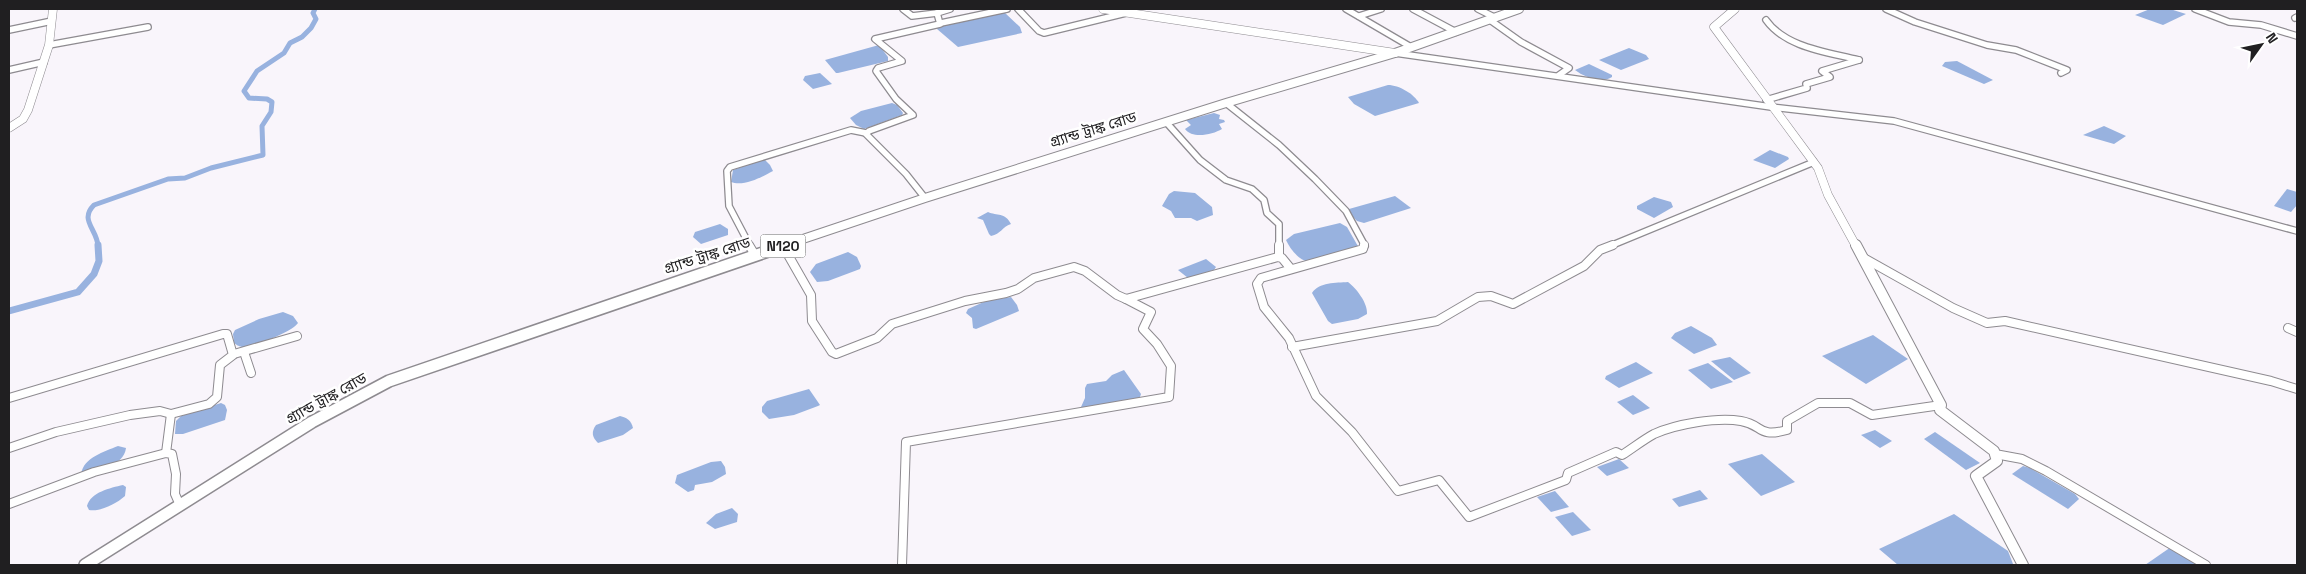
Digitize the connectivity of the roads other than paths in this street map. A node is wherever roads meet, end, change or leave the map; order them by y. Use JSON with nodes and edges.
{"nodes":[{"id":1,"x":54,"y":9,"type":"edge"},
{"id":2,"x":903,"y":9,"type":"edge"},
{"id":3,"x":950,"y":9,"type":"edge"},
{"id":4,"x":1007,"y":9,"type":"edge"},
{"id":5,"x":1018,"y":9,"type":"edge"},
{"id":6,"x":1103,"y":9,"type":"edge"},
{"id":7,"x":1346,"y":9,"type":"edge"},
{"id":8,"x":1381,"y":9,"type":"edge"},
{"id":9,"x":1413,"y":9,"type":"edge"},
{"id":10,"x":1478,"y":9,"type":"edge"},
{"id":11,"x":1519,"y":9,"type":"edge"},
{"id":12,"x":1735,"y":9,"type":"edge"},
{"id":13,"x":1886,"y":9,"type":"edge"},
{"id":14,"x":2195,"y":9,"type":"edge"},
{"id":15,"x":937,"y":13,"type":"junction"},
{"id":16,"x":1127,"y":13,"type":"junction"},
{"id":17,"x":1359,"y":16,"type":"junction"},
{"id":18,"x":1493,"y":19,"type":"junction"},
{"id":19,"x":1766,"y":20,"type":"dead end"},
{"id":20,"x":52,"y":21,"type":"junction"},
{"id":21,"x":941,"y":23,"type":"junction"},
{"id":22,"x":148,"y":27,"type":"dead end"},
{"id":23,"x":9,"y":30,"type":"edge"},
{"id":24,"x":1456,"y":32,"type":"junction"},
{"id":25,"x":2297,"y":36,"type":"edge"},
{"id":26,"x":48,"y":45,"type":"junction"},
{"id":27,"x":1411,"y":47,"type":"junction"},
{"id":28,"x":1395,"y":53,"type":"junction"},
{"id":29,"x":44,"y":62,"type":"junction"},
{"id":30,"x":9,"y":70,"type":"edge"},
{"id":31,"x":2061,"y":73,"type":"dead end"},
{"id":32,"x":1558,"y":76,"type":"junction"},
{"id":33,"x":1226,"y":103,"type":"junction"},
{"id":34,"x":1769,"y":103,"type":"junction"},
{"id":35,"x":1166,"y":122,"type":"junction"},
{"id":36,"x":11,"y":125,"type":"edge"},
{"id":37,"x":866,"y":133,"type":"junction"},
{"id":38,"x":1814,"y":162,"type":"junction"},
{"id":39,"x":925,"y":198,"type":"junction"},
{"id":40,"x":2297,"y":231,"type":"edge"},
{"id":41,"x":782,"y":246,"type":"junction"},
{"id":42,"x":755,"y":255,"type":"junction"},
{"id":43,"x":1279,"y":256,"type":"junction"},
{"id":44,"x":1862,"y":256,"type":"junction"},
{"id":45,"x":1291,"y":269,"type":"junction"},
{"id":46,"x":1126,"y":299,"type":"junction"},
{"id":47,"x":2288,"y":328,"type":"dead end"},
{"id":48,"x":2297,"y":332,"type":"edge"},
{"id":49,"x":297,"y":336,"type":"dead end"},
{"id":50,"x":1292,"y":348,"type":"junction"},
{"id":51,"x":244,"y":352,"type":"junction"},
{"id":52,"x":234,"y":354,"type":"junction"},
{"id":53,"x":251,"y":372,"type":"dead end"},
{"id":54,"x":2297,"y":389,"type":"edge"},
{"id":55,"x":9,"y":398,"type":"edge"},
{"id":56,"x":1941,"y":405,"type":"junction"},
{"id":57,"x":171,"y":414,"type":"junction"},
{"id":58,"x":9,"y":448,"type":"edge"},
{"id":59,"x":166,"y":453,"type":"junction"},
{"id":60,"x":1995,"y":454,"type":"junction"},
{"id":61,"x":179,"y":503,"type":"junction"},
{"id":62,"x":9,"y":504,"type":"edge"},
{"id":63,"x":85,"y":565,"type":"edge"},
{"id":64,"x":902,"y":565,"type":"edge"},
{"id":65,"x":2023,"y":565,"type":"edge"},
{"id":66,"x":2206,"y":565,"type":"edge"}],
"edges":[{"from":1,"to":20,"type":"main road"},
{"from":2,"to":15,"type":"street"},
{"from":3,"to":15,"type":"street"},
{"from":4,"to":21,"type":"street"},
{"from":5,"to":16,"type":"street"},
{"from":6,"to":16,"type":"main road"},
{"from":7,"to":17,"type":"street"},
{"from":8,"to":17,"type":"street"},
{"from":9,"to":24,"type":"street"},
{"from":10,"to":18,"type":"street"},
{"from":11,"to":18,"type":"highway","name":"গ্র্যান্ড ট্রাঙ্ক রোড","number":"N120"},
{"from":12,"to":34,"type":"main road"},
{"from":13,"to":31,"type":"street"},
{"from":14,"to":25,"type":"street"},
{"from":15,"to":21,"type":"street"},
{"from":16,"to":28,"type":"main road"},
{"from":17,"to":27,"type":"street"},
{"from":18,"to":24,"type":"highway","name":"গ্র্যান্ড ট্রাঙ্ক রোড","number":"N120"},
{"from":18,"to":32,"type":"street"},
{"from":19,"to":34,"type":"street"},
{"from":20,"to":23,"type":"street"},
{"from":20,"to":26,"type":"main road"},
{"from":21,"to":37,"type":"street"},
{"from":22,"to":26,"type":"street"},
{"from":24,"to":27,"type":"highway","name":"গ্র্যান্ড ট্রাঙ্ক রোড","number":"N120"},
{"from":26,"to":29,"type":"main road"},
{"from":27,"to":28,"type":"highway","name":"গ্র্যান্ড ট্রাঙ্ক রোড","number":"N120"},
{"from":28,"to":32,"type":"street"},
{"from":28,"to":33,"type":"highway","name":"গ্র্যান্ড ট্রাঙ্ক রোড","number":"N120"},
{"from":29,"to":30,"type":"street"},
{"from":29,"to":36,"type":"main road"},
{"from":32,"to":34,"type":"street"},
{"from":33,"to":35,"type":"highway","name":"গ্র্যান্ড ট্রাঙ্ক রোড","number":"N120"},
{"from":33,"to":45,"type":"street"},
{"from":34,"to":38,"type":"main road"},
{"from":34,"to":40,"type":"street"},
{"from":35,"to":39,"type":"highway","name":"গ্র্যান্ড ট্রাঙ্ক রোড","number":"N120"},
{"from":35,"to":43,"type":"street"},
{"from":37,"to":39,"type":"street"},
{"from":37,"to":42,"type":"street"},
{"from":38,"to":44,"type":"main road"},
{"from":38,"to":50,"type":"street"},
{"from":39,"to":41,"type":"highway","name":"গ্র্যান্ড ট্রাঙ্ক রোড","number":"N120"},
{"from":41,"to":42,"type":"highway","name":"গ্র্যান্ড ট্রাঙ্ক রোড","number":"N120"},
{"from":41,"to":46,"type":"street"},
{"from":42,"to":61,"type":"highway","name":"গ্র্যান্ড ট্রাঙ্ক রোড","number":"N120"},
{"from":43,"to":45,"type":"street"},
{"from":43,"to":46,"type":"street"},
{"from":44,"to":54,"type":"street"},
{"from":44,"to":56,"type":"main road"},
{"from":45,"to":50,"type":"street"},
{"from":46,"to":64,"type":"street"},
{"from":47,"to":48,"type":"street"},
{"from":49,"to":51,"type":"street"},
{"from":50,"to":56,"type":"street"},
{"from":51,"to":52,"type":"street"},
{"from":51,"to":53,"type":"street"},
{"from":52,"to":55,"type":"street"},
{"from":52,"to":57,"type":"street"},
{"from":56,"to":60,"type":"main road"},
{"from":57,"to":58,"type":"street"},
{"from":57,"to":59,"type":"street"},
{"from":59,"to":61,"type":"street"},
{"from":59,"to":62,"type":"street"},
{"from":60,"to":65,"type":"main road"},
{"from":60,"to":66,"type":"street"},
{"from":61,"to":63,"type":"highway","name":"গ্র্যান্ড ট্রাঙ্ক রোড","number":"N120"}]}
